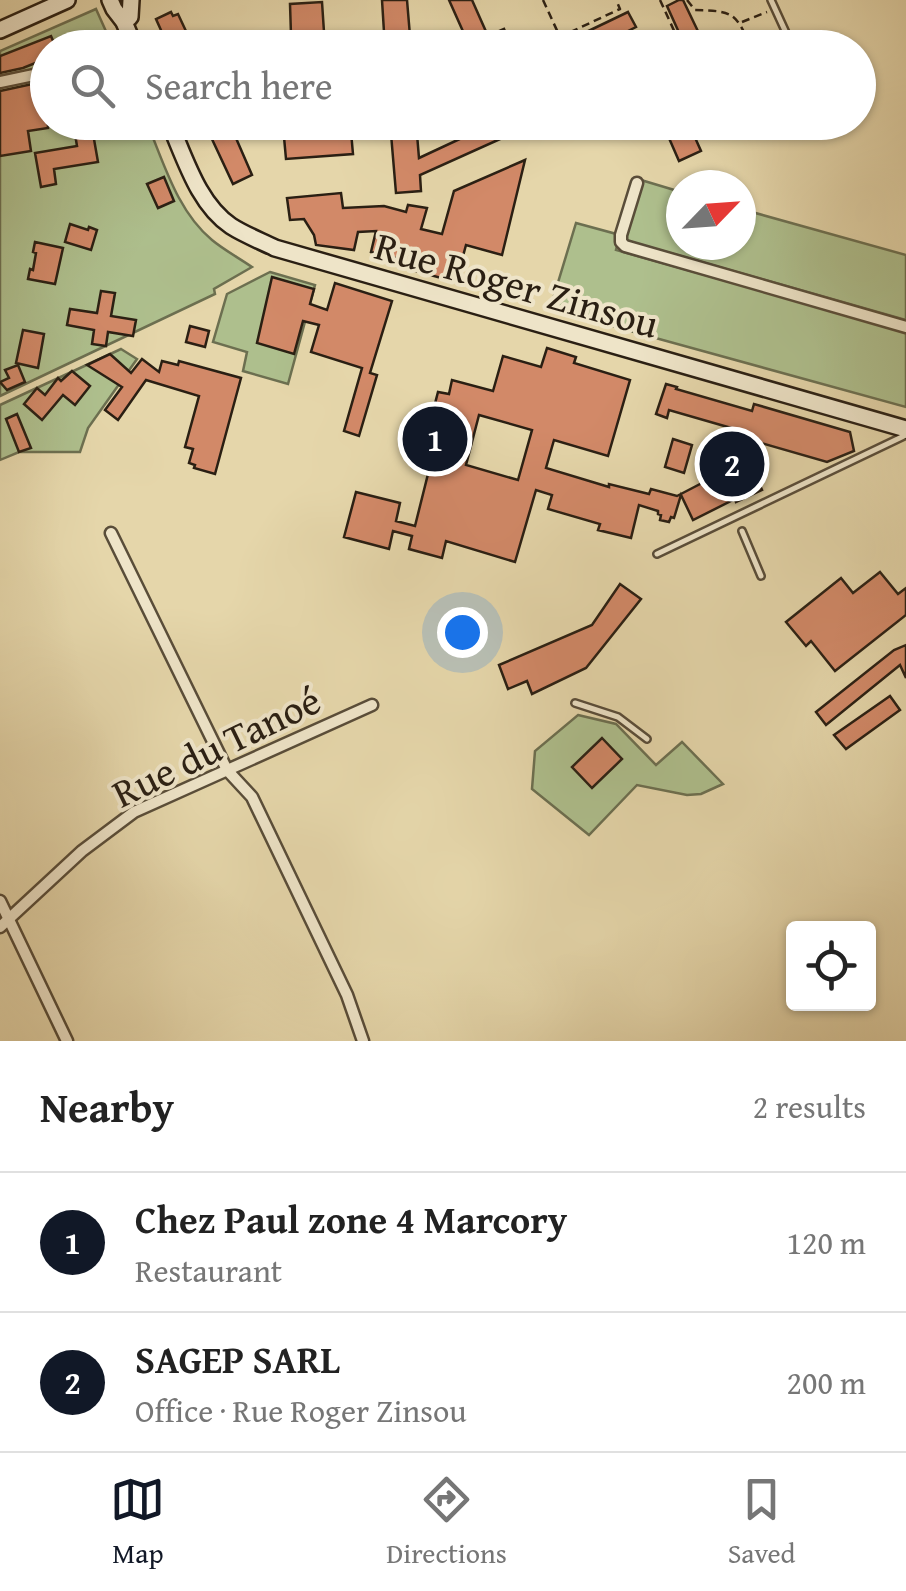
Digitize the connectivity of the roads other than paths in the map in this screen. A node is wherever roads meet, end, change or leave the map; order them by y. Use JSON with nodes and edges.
{"nodes":[{"id":1,"x":67,"y":0,"type":"edge"},
{"id":2,"x":98,"y":0,"type":"edge"},
{"id":3,"x":110,"y":0,"type":"edge"},
{"id":4,"x":123,"y":0,"type":"edge"},
{"id":5,"x":131,"y":0,"type":"edge"},
{"id":6,"x":770,"y":0,"type":"edge"},
{"id":7,"x":124,"y":22,"type":"junction"},
{"id":8,"x":0,"y":30,"type":"edge"},
{"id":9,"x":127,"y":30,"type":"edge"},
{"id":10,"x":784,"y":30,"type":"edge"},
{"id":11,"x":30,"y":76,"type":"edge"},
{"id":12,"x":0,"y":82,"type":"edge"},
{"id":13,"x":177,"y":140,"type":"edge"},
{"id":14,"x":636,"y":184,"type":"dead end"},
{"id":15,"x":906,"y":327,"type":"edge"},
{"id":16,"x":906,"y":432,"type":"edge"},
{"id":17,"x":742,"y":532,"type":"dead end"},
{"id":18,"x":112,"y":533,"type":"dead end"},
{"id":19,"x":657,"y":554,"type":"dead end"},
{"id":20,"x":761,"y":576,"type":"dead end"},
{"id":21,"x":575,"y":702,"type":"dead end"},
{"id":22,"x":372,"y":705,"type":"dead end"},
{"id":23,"x":647,"y":739,"type":"dead end"},
{"id":24,"x":228,"y":770,"type":"junction"},
{"id":25,"x":0,"y":900,"type":"edge"},
{"id":26,"x":4,"y":923,"type":"edge"},
{"id":27,"x":66,"y":1041,"type":"edge"},
{"id":28,"x":363,"y":1041,"type":"edge"}],
"edges":[{"from":1,"to":8,"type":"street"},
{"from":2,"to":7,"type":"street"},
{"from":3,"to":7,"type":"street"},
{"from":4,"to":7,"type":"street"},
{"from":5,"to":7,"type":"street"},
{"from":6,"to":10,"type":"lane"},
{"from":7,"to":9,"type":"street"},
{"from":11,"to":12,"type":"street"},
{"from":13,"to":16,"type":"street","name":"Rue Roger Zinsou"},
{"from":14,"to":15,"type":"street"},
{"from":16,"to":19,"type":"lane"},
{"from":17,"to":20,"type":"lane"},
{"from":18,"to":24,"type":"street"},
{"from":21,"to":23,"type":"lane"},
{"from":22,"to":24,"type":"street","name":"Rue du Tanoé"},
{"from":24,"to":26,"type":"street","name":"Rue du Tanoé"},
{"from":24,"to":28,"type":"street"},
{"from":25,"to":26,"type":"street"},
{"from":26,"to":27,"type":"street"}]}
